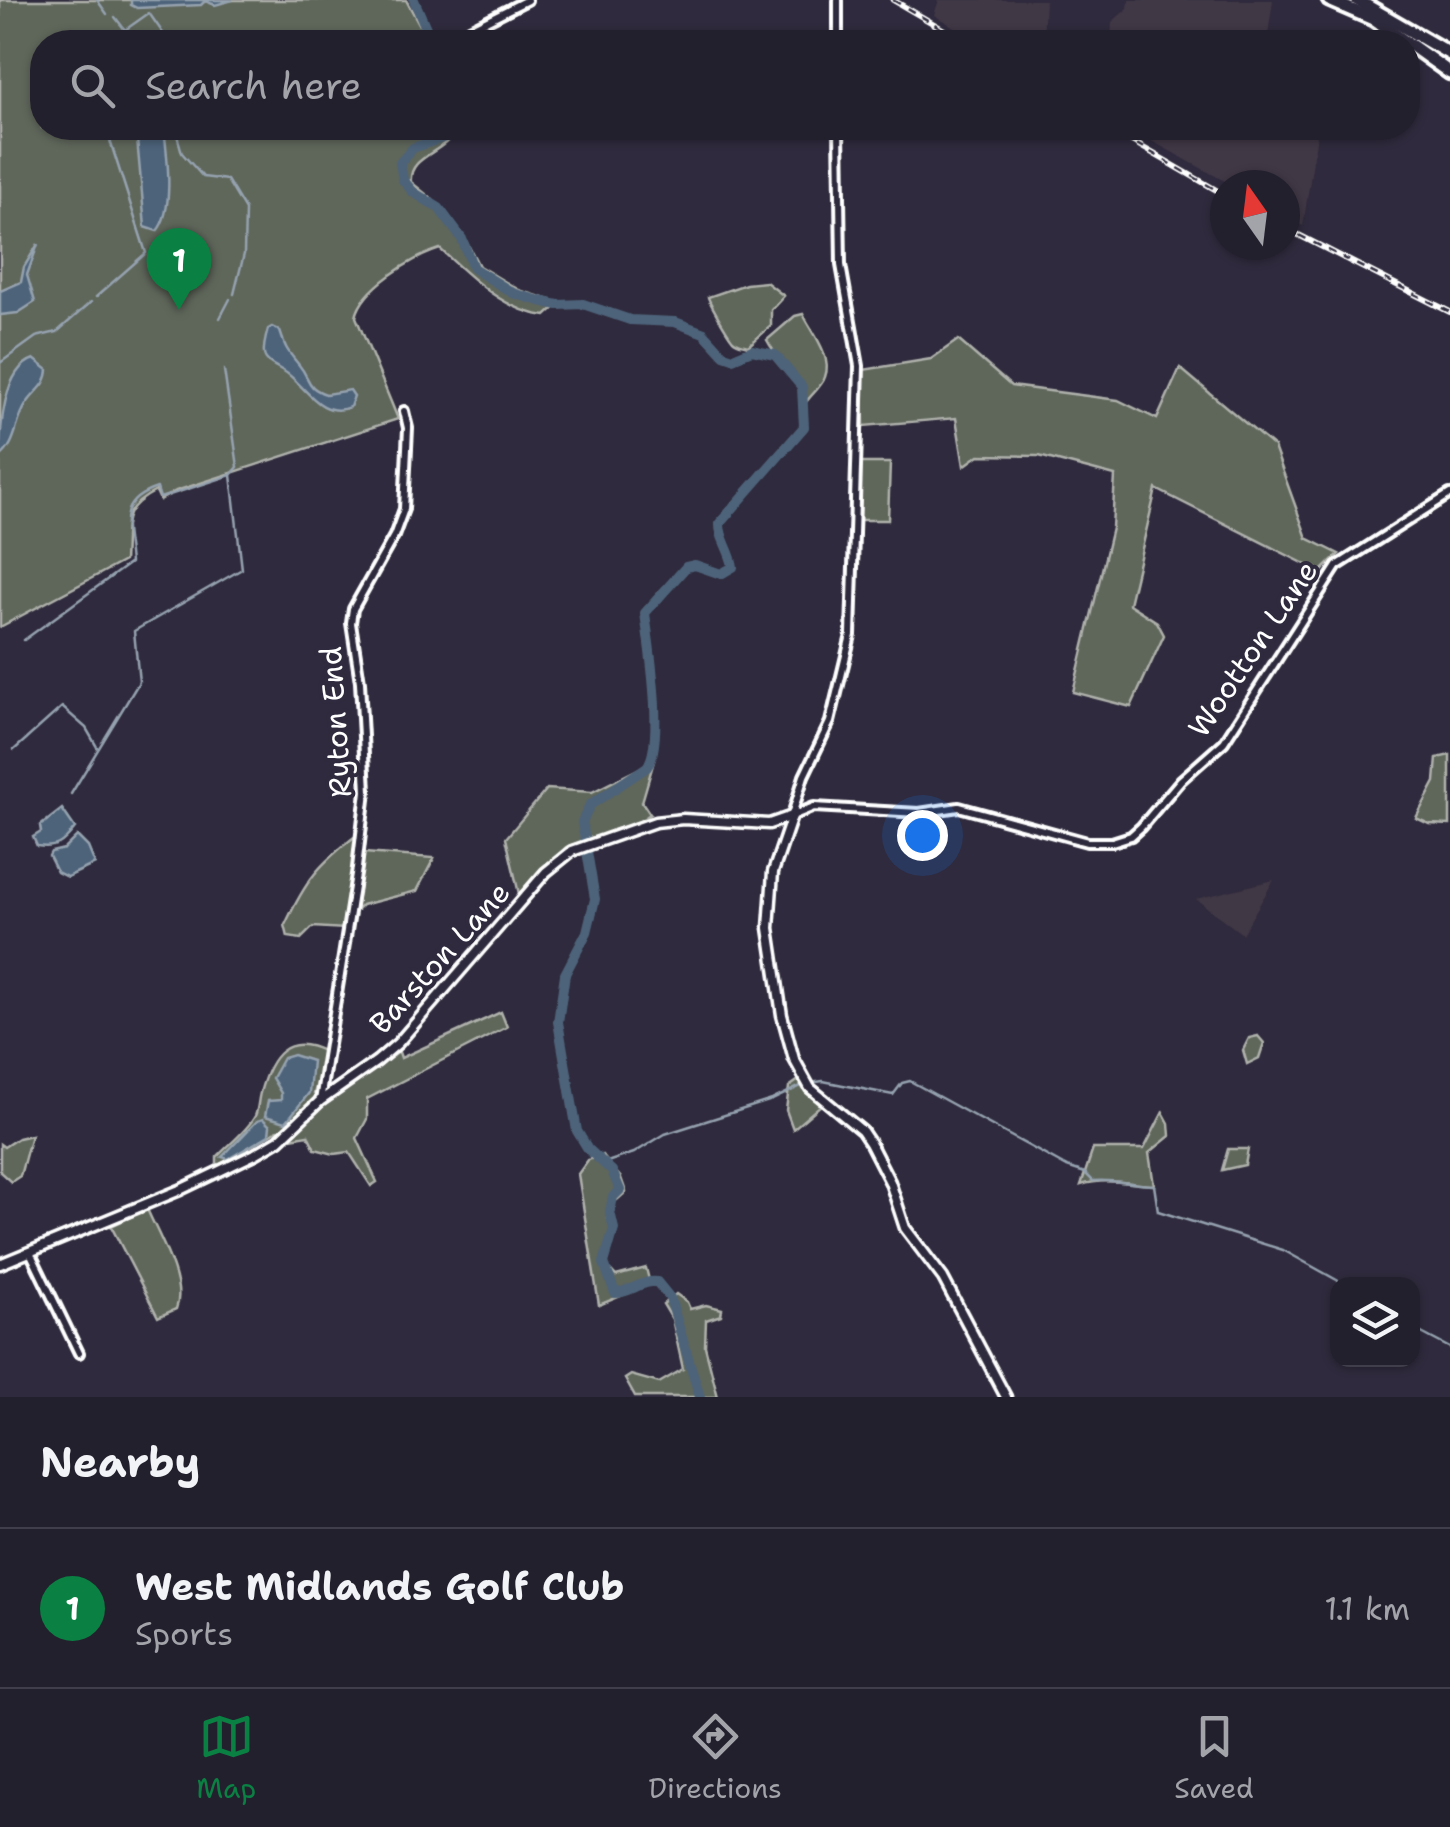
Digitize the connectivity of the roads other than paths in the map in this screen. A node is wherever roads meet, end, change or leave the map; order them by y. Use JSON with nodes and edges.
{"nodes":[{"id":1,"x":527,"y":0,"type":"edge"},
{"id":2,"x":838,"y":0,"type":"edge"},
{"id":3,"x":1330,"y":0,"type":"edge"},
{"id":4,"x":1357,"y":0,"type":"edge"},
{"id":5,"x":469,"y":30,"type":"edge"},
{"id":6,"x":838,"y":30,"type":"edge"},
{"id":7,"x":1387,"y":30,"type":"edge"},
{"id":8,"x":1409,"y":30,"type":"edge"},
{"id":9,"x":1420,"y":37,"type":"edge"},
{"id":10,"x":1420,"y":52,"type":"edge"},
{"id":11,"x":1450,"y":54,"type":"edge"},
{"id":12,"x":1450,"y":73,"type":"edge"},
{"id":13,"x":839,"y":140,"type":"edge"},
{"id":14,"x":404,"y":411,"type":"dead end"},
{"id":15,"x":1450,"y":494,"type":"edge"},
{"id":16,"x":796,"y":798,"type":"junction"},
{"id":17,"x":814,"y":806,"type":"junction"},
{"id":18,"x":792,"y":816,"type":"junction"},
{"id":19,"x":768,"y":824,"type":"junction"},
{"id":20,"x":778,"y":849,"type":"junction"},
{"id":21,"x":320,"y":1101,"type":"junction"},
{"id":22,"x":30,"y":1252,"type":"junction"},
{"id":23,"x":0,"y":1264,"type":"edge"},
{"id":24,"x":79,"y":1353,"type":"dead end"},
{"id":25,"x":1006,"y":1397,"type":"edge"}],
"edges":[{"from":1,"to":5,"type":"street"},
{"from":2,"to":6,"type":"street"},
{"from":3,"to":7,"type":"highway"},
{"from":4,"to":8,"type":"highway"},
{"from":9,"to":11,"type":"highway"},
{"from":10,"to":12,"type":"highway"},
{"from":13,"to":16,"type":"street"},
{"from":14,"to":21,"type":"street","name":"Ryton End"},
{"from":15,"to":17,"type":"street","name":"Wootton Lane"},
{"from":16,"to":17,"type":"street","name":"Wootton Lane"},
{"from":16,"to":18,"type":"street"},
{"from":17,"to":18,"type":"street","name":"Wootton Lane"},
{"from":18,"to":19,"type":"street","name":"Barston Lane"},
{"from":18,"to":20,"type":"street"},
{"from":19,"to":20,"type":"street"},
{"from":19,"to":21,"type":"street","name":"Barston Lane"},
{"from":20,"to":25,"type":"street"},
{"from":21,"to":22,"type":"street","name":"Barston Lane"},
{"from":22,"to":23,"type":"street","name":"Barston Lane"},
{"from":22,"to":24,"type":"street"}]}
